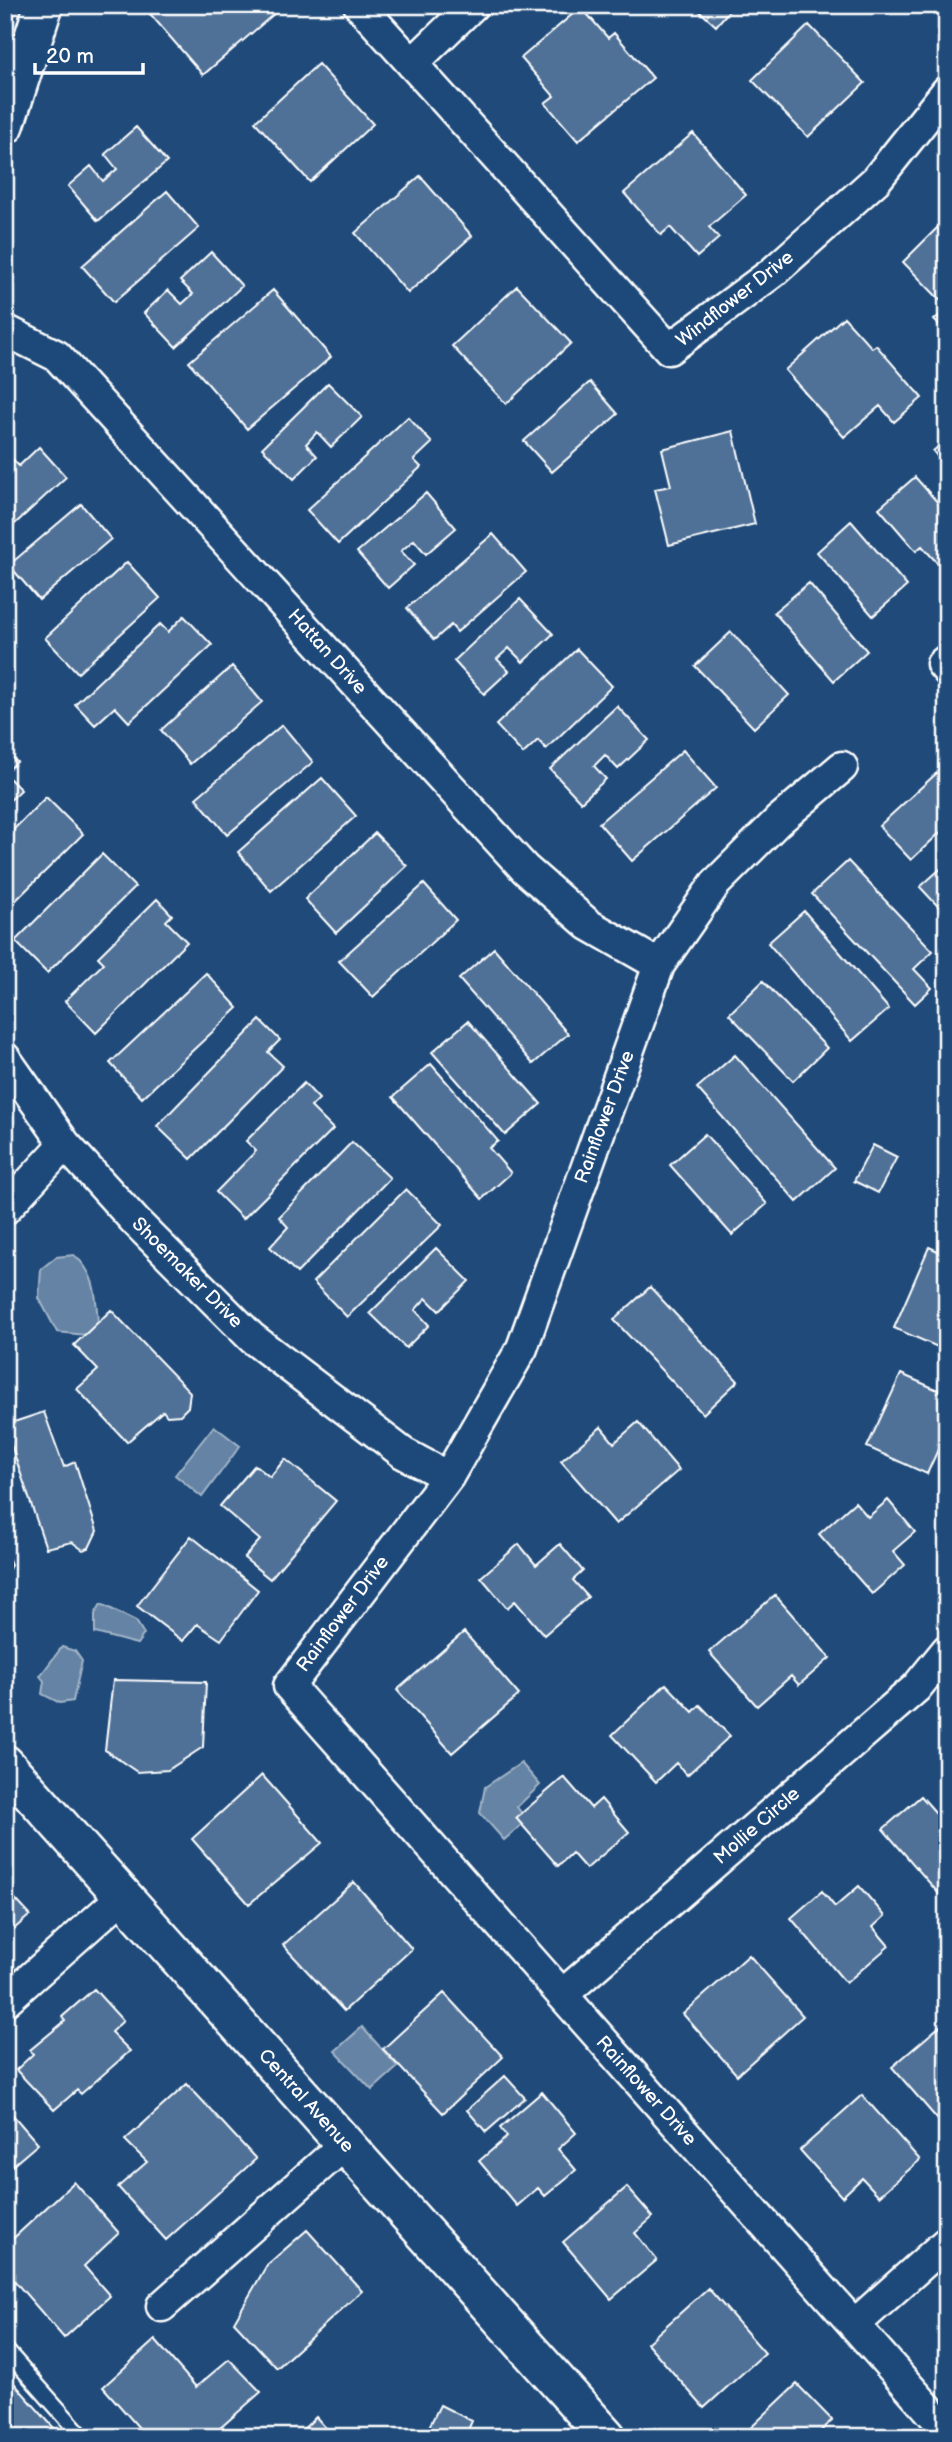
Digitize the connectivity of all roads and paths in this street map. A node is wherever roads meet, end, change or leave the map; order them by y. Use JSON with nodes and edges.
{"nodes":[{"id":1,"x":44,"y":5,"type":"edge"},
{"id":2,"x":359,"y":5,"type":"edge"},
{"id":3,"x":473,"y":5,"type":"edge"},
{"id":4,"x":412,"y":64,"type":"junction"},
{"id":5,"x":947,"y":91,"type":"edge"},
{"id":6,"x":5,"y":125,"type":"edge"},
{"id":7,"x":5,"y":330,"type":"edge"},
{"id":8,"x":842,"y":767,"type":"dead end"},
{"id":9,"x":659,"y":965,"type":"junction"},
{"id":10,"x":5,"y":1058,"type":"edge"},
{"id":11,"x":65,"y":1144,"type":"junction"},
{"id":12,"x":5,"y":1209,"type":"edge"},
{"id":13,"x":449,"y":1476,"type":"junction"},
{"id":14,"x":947,"y":1650,"type":"edge"},
{"id":15,"x":5,"y":1764,"type":"edge"},
{"id":16,"x":123,"y":1896,"type":"junction"},
{"id":17,"x":562,"y":1995,"type":"junction"},
{"id":18,"x":5,"y":2001,"type":"edge"},
{"id":19,"x":345,"y":2144,"type":"junction"},
{"id":20,"x":947,"y":2242,"type":"edge"},
{"id":21,"x":162,"y":2306,"type":"dead end"},
{"id":22,"x":854,"y":2325,"type":"junction"},
{"id":23,"x":5,"y":2349,"type":"edge"},
{"id":24,"x":947,"y":2430,"type":"edge"},
{"id":25,"x":83,"y":2437,"type":"edge"},
{"id":26,"x":607,"y":2437,"type":"edge"}],
"edges":[{"from":1,"to":6,"type":"street"},
{"from":2,"to":4,"type":"street"},
{"from":3,"to":4,"type":"street"},
{"from":4,"to":5,"type":"street","name":"Windflower Drive"},
{"from":7,"to":9,"type":"street","name":"Hattan Drive"},
{"from":8,"to":9,"type":"street","name":"Rainflower Drive"},
{"from":9,"to":13,"type":"street","name":"Rainflower Drive"},
{"from":10,"to":11,"type":"street","name":"Shoemaker Drive"},
{"from":11,"to":12,"type":"street"},
{"from":11,"to":13,"type":"street","name":"Shoemaker Drive"},
{"from":13,"to":17,"type":"street","name":"Rainflower Drive"},
{"from":14,"to":17,"type":"street","name":"Mollie Circle"},
{"from":15,"to":16,"type":"street","name":"Central Avenue"},
{"from":16,"to":18,"type":"street"},
{"from":16,"to":19,"type":"street","name":"Central Avenue"},
{"from":17,"to":22,"type":"street","name":"Rainflower Drive"},
{"from":19,"to":21,"type":"street"},
{"from":19,"to":26,"type":"street","name":"Central Avenue"},
{"from":20,"to":22,"type":"street"},
{"from":22,"to":24,"type":"street","name":"Rainflower Drive"},
{"from":23,"to":25,"type":"lane"}]}
